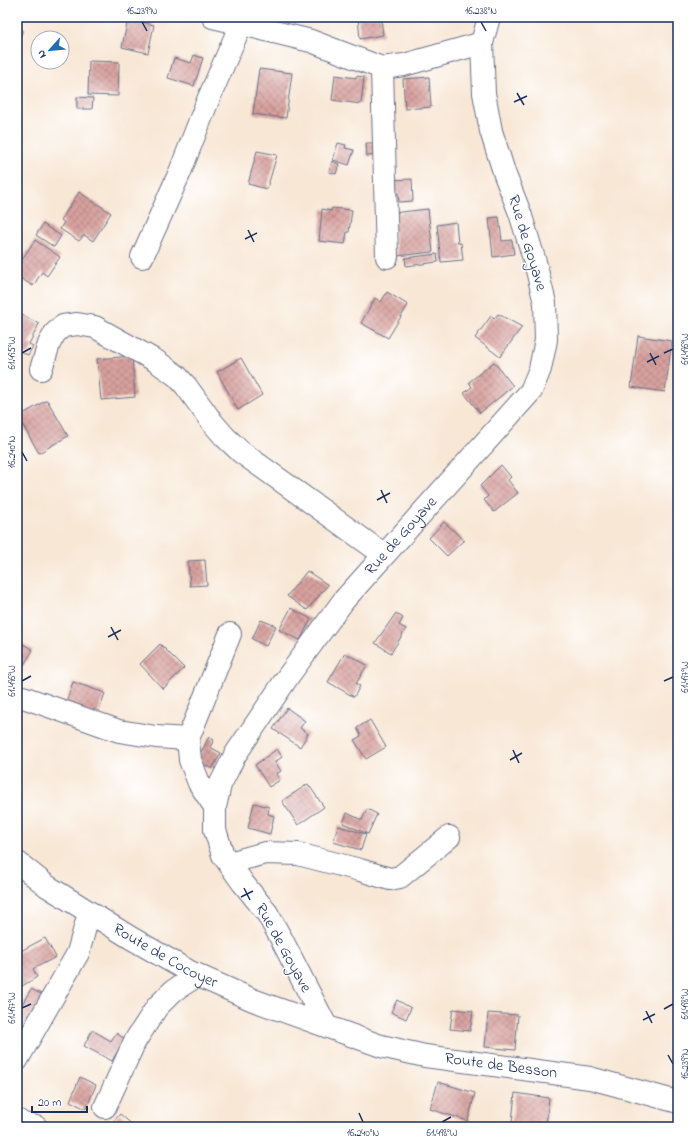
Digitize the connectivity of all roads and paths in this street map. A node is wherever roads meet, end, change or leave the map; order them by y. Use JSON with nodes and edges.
{"nodes":[{"id":1,"x":214,"y":17,"type":"edge"},
{"id":2,"x":490,"y":17,"type":"edge"},
{"id":3,"x":241,"y":24,"type":"junction"},
{"id":4,"x":482,"y":43,"type":"junction"},
{"id":5,"x":382,"y":68,"type":"junction"},
{"id":6,"x":142,"y":257,"type":"dead end"},
{"id":7,"x":387,"y":257,"type":"dead end"},
{"id":8,"x":41,"y":369,"type":"dead end"},
{"id":9,"x":383,"y":554,"type":"junction"},
{"id":10,"x":230,"y":634,"type":"dead end"},
{"id":11,"x":23,"y":697,"type":"dead end"},
{"id":12,"x":188,"y":740,"type":"junction"},
{"id":13,"x":215,"y":807,"type":"junction"},
{"id":14,"x":449,"y":837,"type":"dead end"},
{"id":15,"x":17,"y":862,"type":"edge"},
{"id":16,"x":229,"y":863,"type":"junction"},
{"id":17,"x":90,"y":913,"type":"junction"},
{"id":18,"x":198,"y":975,"type":"junction"},
{"id":19,"x":326,"y":1026,"type":"junction"},
{"id":20,"x":17,"y":1060,"type":"edge"},
{"id":21,"x":678,"y":1102,"type":"edge"},
{"id":22,"x":105,"y":1108,"type":"dead end"},
{"id":23,"x":17,"y":1120,"type":"edge"},
{"id":24,"x":36,"y":1127,"type":"edge"}],
"edges":[{"from":1,"to":3,"type":"street"},
{"from":2,"to":4,"type":"street","name":"Rue de Goyave"},
{"from":3,"to":5,"type":"street"},
{"from":3,"to":6,"type":"street"},
{"from":4,"to":5,"type":"street"},
{"from":4,"to":9,"type":"street","name":"Rue de Goyave"},
{"from":5,"to":7,"type":"street"},
{"from":8,"to":9,"type":"street"},
{"from":9,"to":13,"type":"street","name":"Rue de Goyave"},
{"from":10,"to":12,"type":"street"},
{"from":11,"to":12,"type":"street"},
{"from":12,"to":13,"type":"street"},
{"from":13,"to":16,"type":"street","name":"Rue de Goyave"},
{"from":14,"to":16,"type":"street"},
{"from":15,"to":17,"type":"street","name":"Route de Cocoyer"},
{"from":16,"to":19,"type":"street","name":"Rue de Goyave"},
{"from":17,"to":18,"type":"street","name":"Route de Cocoyer"},
{"from":17,"to":20,"type":"street"},
{"from":18,"to":19,"type":"street","name":"Route de Cocoyer"},
{"from":18,"to":22,"type":"street"},
{"from":19,"to":21,"type":"street","name":"Route de Besson"},
{"from":23,"to":24,"type":"street"}]}
